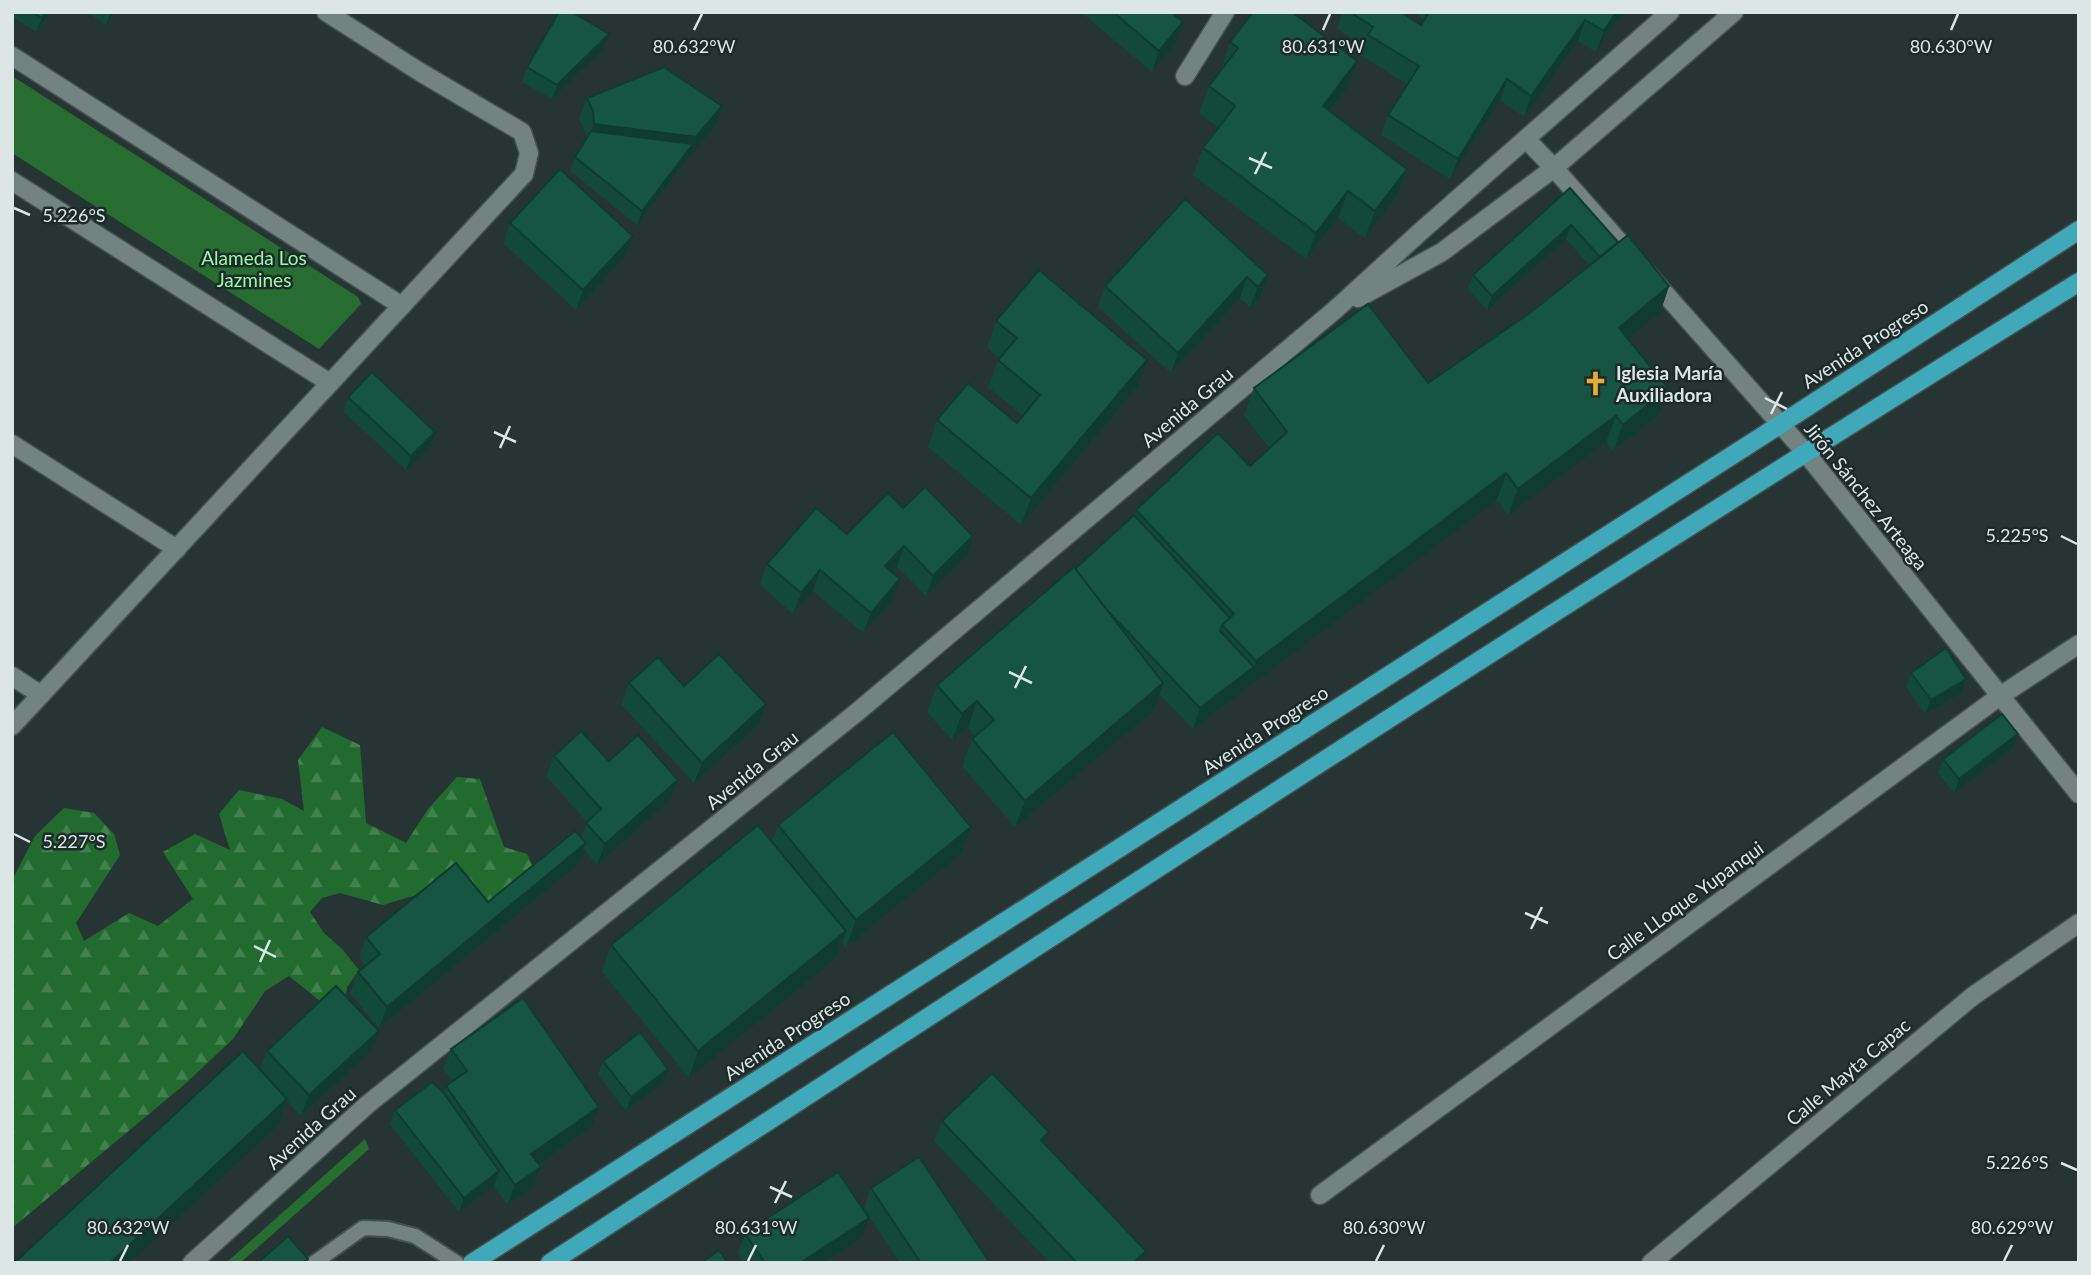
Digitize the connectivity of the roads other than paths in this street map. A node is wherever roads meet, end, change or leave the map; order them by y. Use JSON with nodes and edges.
{"nodes":[{"id":1,"x":326,"y":12,"type":"edge"},
{"id":2,"x":1225,"y":12,"type":"edge"},
{"id":3,"x":1670,"y":12,"type":"edge"},
{"id":4,"x":1734,"y":12,"type":"edge"},
{"id":5,"x":12,"y":56,"type":"edge"},
{"id":6,"x":1185,"y":76,"type":"dead end"},
{"id":7,"x":1526,"y":139,"type":"junction"},
{"id":8,"x":1554,"y":168,"type":"junction"},
{"id":9,"x":12,"y":181,"type":"edge"},
{"id":10,"x":2079,"y":230,"type":"edge"},
{"id":11,"x":2079,"y":282,"type":"edge"},
{"id":12,"x":402,"y":306,"type":"junction"},
{"id":13,"x":1336,"y":309,"type":"junction"},
{"id":14,"x":330,"y":383,"type":"junction"},
{"id":15,"x":1780,"y":424,"type":"junction"},
{"id":16,"x":12,"y":444,"type":"edge"},
{"id":17,"x":1805,"y":452,"type":"junction"},
{"id":18,"x":177,"y":549,"type":"junction"},
{"id":19,"x":2079,"y":644,"type":"edge"},
{"id":20,"x":12,"y":676,"type":"edge"},
{"id":21,"x":41,"y":695,"type":"junction"},
{"id":22,"x":2000,"y":696,"type":"junction"},
{"id":23,"x":12,"y":726,"type":"edge"},
{"id":24,"x":2079,"y":794,"type":"edge"},
{"id":25,"x":2079,"y":923,"type":"edge"},
{"id":26,"x":1320,"y":1195,"type":"dead end"},
{"id":27,"x":192,"y":1263,"type":"edge"},
{"id":28,"x":314,"y":1263,"type":"edge"},
{"id":29,"x":457,"y":1263,"type":"edge"},
{"id":30,"x":472,"y":1263,"type":"edge"},
{"id":31,"x":550,"y":1263,"type":"edge"},
{"id":32,"x":1651,"y":1263,"type":"edge"}],
"edges":[{"from":1,"to":12,"type":"street"},
{"from":2,"to":6,"type":"street"},
{"from":3,"to":7,"type":"street","name":"Avenida Grau"},
{"from":4,"to":8,"type":"street","name":"Avenida Grau"},
{"from":5,"to":12,"type":"street"},
{"from":7,"to":8,"type":"street","name":"Jirón Sánchez Arteaga"},
{"from":7,"to":13,"type":"street","name":"Avenida Grau"},
{"from":8,"to":13,"type":"street","name":"Avenida Grau"},
{"from":8,"to":15,"type":"street","name":"Jirón Sánchez Arteaga"},
{"from":9,"to":14,"type":"street"},
{"from":10,"to":15,"type":"main road","name":"Avenida Progreso"},
{"from":11,"to":17,"type":"main road"},
{"from":12,"to":14,"type":"street"},
{"from":13,"to":27,"type":"street","name":"Avenida Grau"},
{"from":14,"to":18,"type":"street"},
{"from":15,"to":17,"type":"street","name":"Jirón Sánchez Arteaga"},
{"from":15,"to":30,"type":"main road","name":"Avenida Progreso"},
{"from":16,"to":18,"type":"street"},
{"from":17,"to":22,"type":"street","name":"Jirón Sánchez Arteaga"},
{"from":17,"to":31,"type":"main road"},
{"from":18,"to":21,"type":"street"},
{"from":19,"to":22,"type":"street","name":"Calle LLoque Yupanqui"},
{"from":20,"to":21,"type":"street"},
{"from":21,"to":23,"type":"street"},
{"from":22,"to":24,"type":"street","name":"Jirón Sánchez Arteaga"},
{"from":22,"to":26,"type":"street","name":"Calle LLoque Yupanqui"},
{"from":25,"to":32,"type":"street","name":"Calle Mayta Capac"},
{"from":28,"to":29,"type":"lane"}]}
